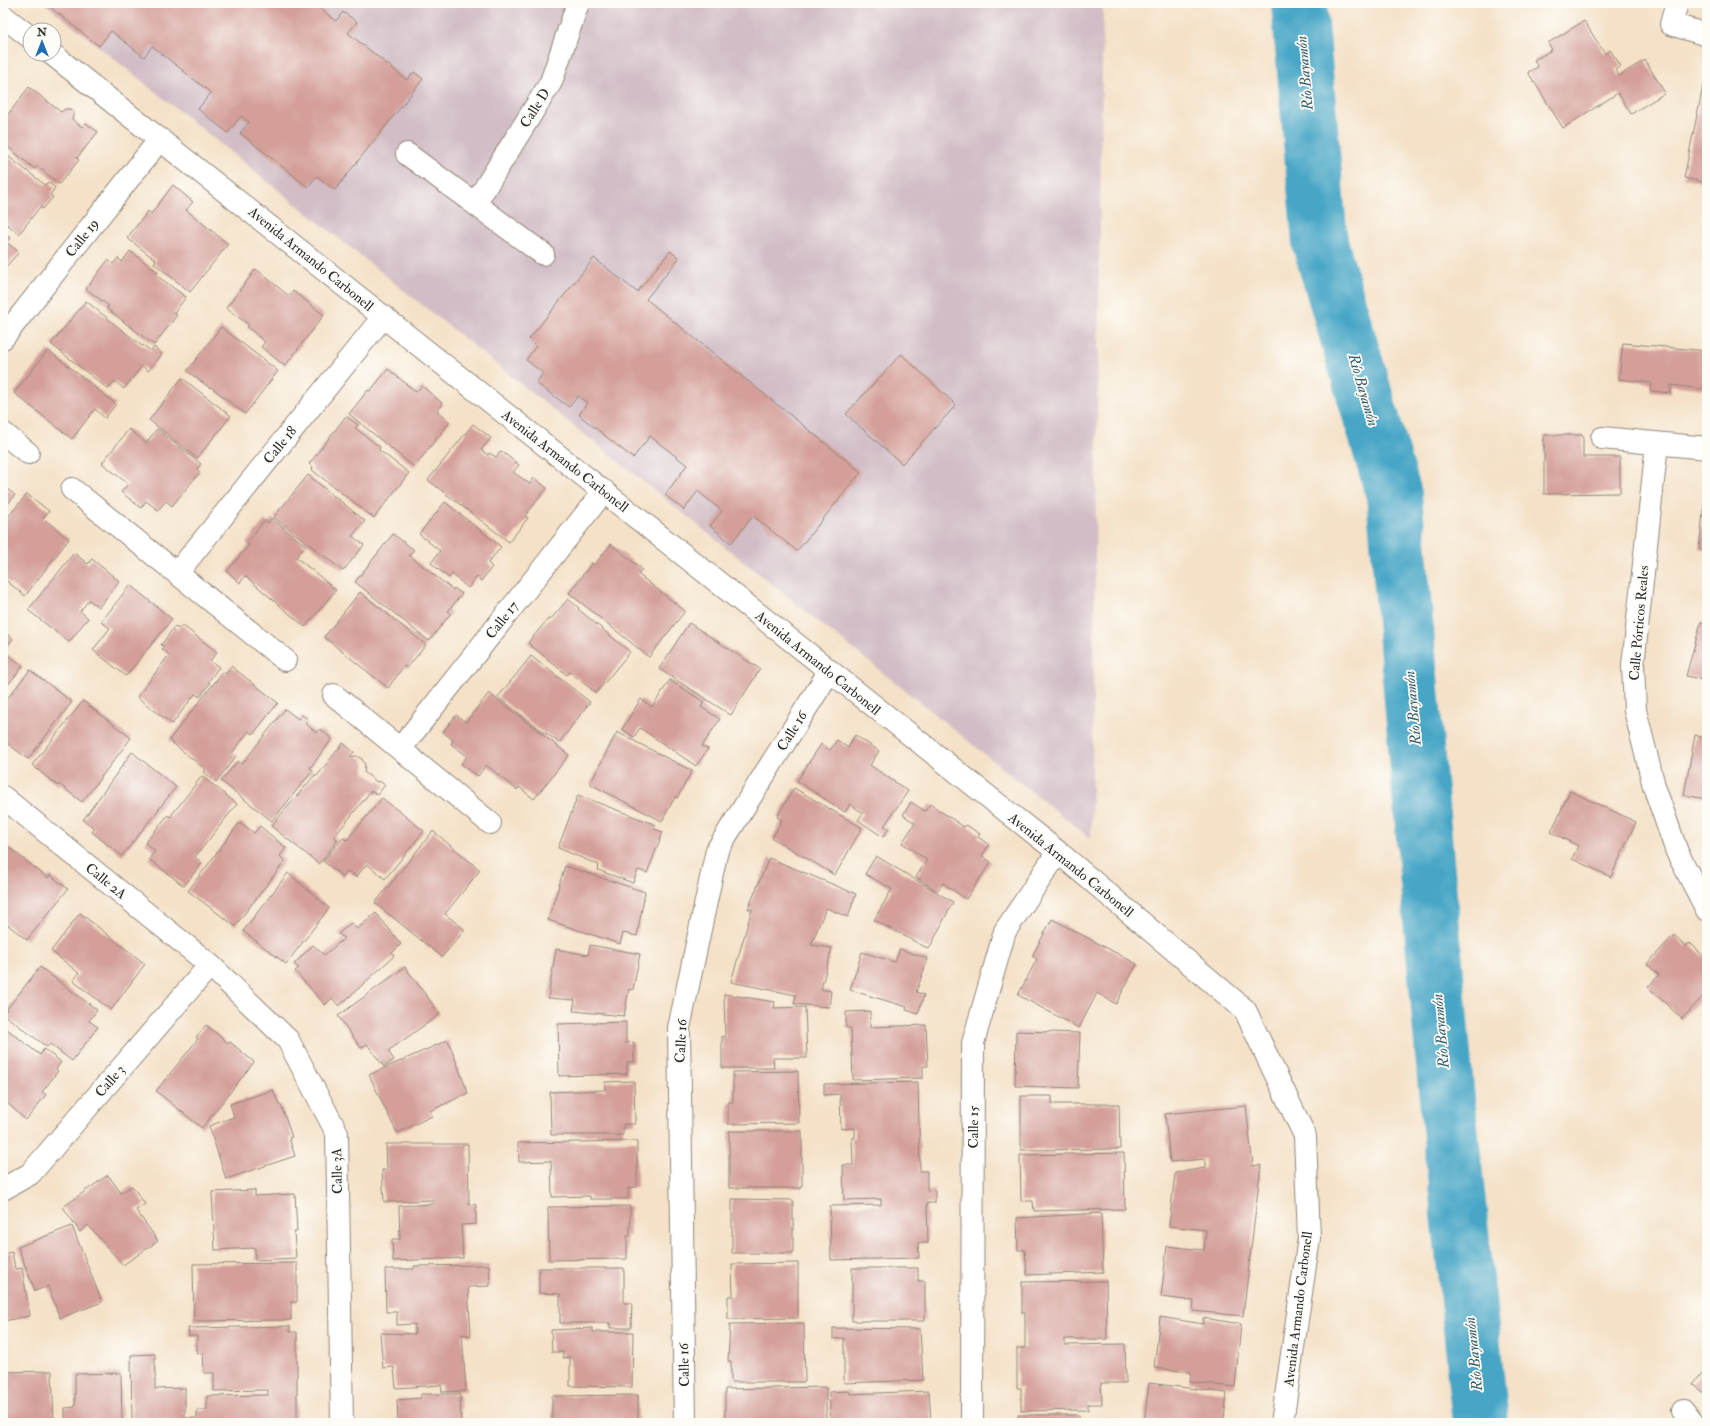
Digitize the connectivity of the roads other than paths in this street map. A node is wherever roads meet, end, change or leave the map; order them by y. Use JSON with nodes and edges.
{"nodes":[{"id":1,"x":578,"y":3,"type":"edge"},
{"id":2,"x":1677,"y":3,"type":"edge"},
{"id":3,"x":3,"y":16,"type":"edge"},
{"id":4,"x":22,"y":31,"type":"edge"},
{"id":5,"x":1707,"y":35,"type":"edge"},
{"id":6,"x":62,"y":62,"type":"edge"},
{"id":7,"x":160,"y":139,"type":"junction"},
{"id":8,"x":407,"y":154,"type":"dead end"},
{"id":9,"x":475,"y":204,"type":"junction"},
{"id":10,"x":543,"y":254,"type":"dead end"},
{"id":11,"x":383,"y":317,"type":"junction"},
{"id":12,"x":3,"y":338,"type":"edge"},
{"id":13,"x":3,"y":433,"type":"edge"},
{"id":14,"x":1602,"y":438,"type":"dead end"},
{"id":15,"x":1657,"y":444,"type":"junction"},
{"id":16,"x":1707,"y":448,"type":"edge"},
{"id":17,"x":28,"y":453,"type":"dead end"},
{"id":18,"x":72,"y":489,"type":"dead end"},
{"id":19,"x":604,"y":491,"type":"junction"},
{"id":20,"x":177,"y":573,"type":"junction"},
{"id":21,"x":285,"y":660,"type":"dead end"},
{"id":22,"x":829,"y":672,"type":"junction"},
{"id":23,"x":334,"y":695,"type":"dead end"},
{"id":24,"x":400,"y":749,"type":"junction"},
{"id":25,"x":3,"y":797,"type":"edge"},
{"id":26,"x":490,"y":823,"type":"dead end"},
{"id":27,"x":1058,"y":852,"type":"junction"},
{"id":28,"x":1707,"y":910,"type":"edge"},
{"id":29,"x":210,"y":965,"type":"junction"},
{"id":30,"x":3,"y":1189,"type":"edge"},
{"id":31,"x":342,"y":1423,"type":"edge"},
{"id":32,"x":685,"y":1423,"type":"edge"},
{"id":33,"x":972,"y":1423,"type":"edge"},
{"id":34,"x":1282,"y":1423,"type":"edge"}],
"edges":[{"from":1,"to":9,"type":"street","name":"Calle D"},
{"from":2,"to":5,"type":"street"},
{"from":3,"to":4,"type":"street"},
{"from":6,"to":7,"type":"street","name":"Avenida Armando Carbonell"},
{"from":7,"to":11,"type":"street","name":"Avenida Armando Carbonell"},
{"from":7,"to":12,"type":"street","name":"Calle 19"},
{"from":8,"to":9,"type":"street"},
{"from":9,"to":10,"type":"street"},
{"from":11,"to":19,"type":"street","name":"Avenida Armando Carbonell"},
{"from":11,"to":20,"type":"street","name":"Calle 18"},
{"from":13,"to":17,"type":"street"},
{"from":14,"to":15,"type":"street"},
{"from":15,"to":16,"type":"street"},
{"from":15,"to":28,"type":"street","name":"Calle Pórticos Reales"},
{"from":18,"to":20,"type":"street"},
{"from":19,"to":22,"type":"street","name":"Avenida Armando Carbonell"},
{"from":19,"to":24,"type":"street","name":"Calle 17"},
{"from":20,"to":21,"type":"street"},
{"from":22,"to":27,"type":"street","name":"Avenida Armando Carbonell"},
{"from":22,"to":32,"type":"street","name":"Calle 16"},
{"from":23,"to":24,"type":"street"},
{"from":24,"to":26,"type":"street"},
{"from":25,"to":29,"type":"street","name":"Calle 2A"},
{"from":27,"to":33,"type":"street","name":"Calle 15"},
{"from":27,"to":34,"type":"street","name":"Avenida Armando Carbonell"},
{"from":29,"to":30,"type":"street","name":"Calle 3"},
{"from":29,"to":31,"type":"street","name":"Calle 3A"}]}
